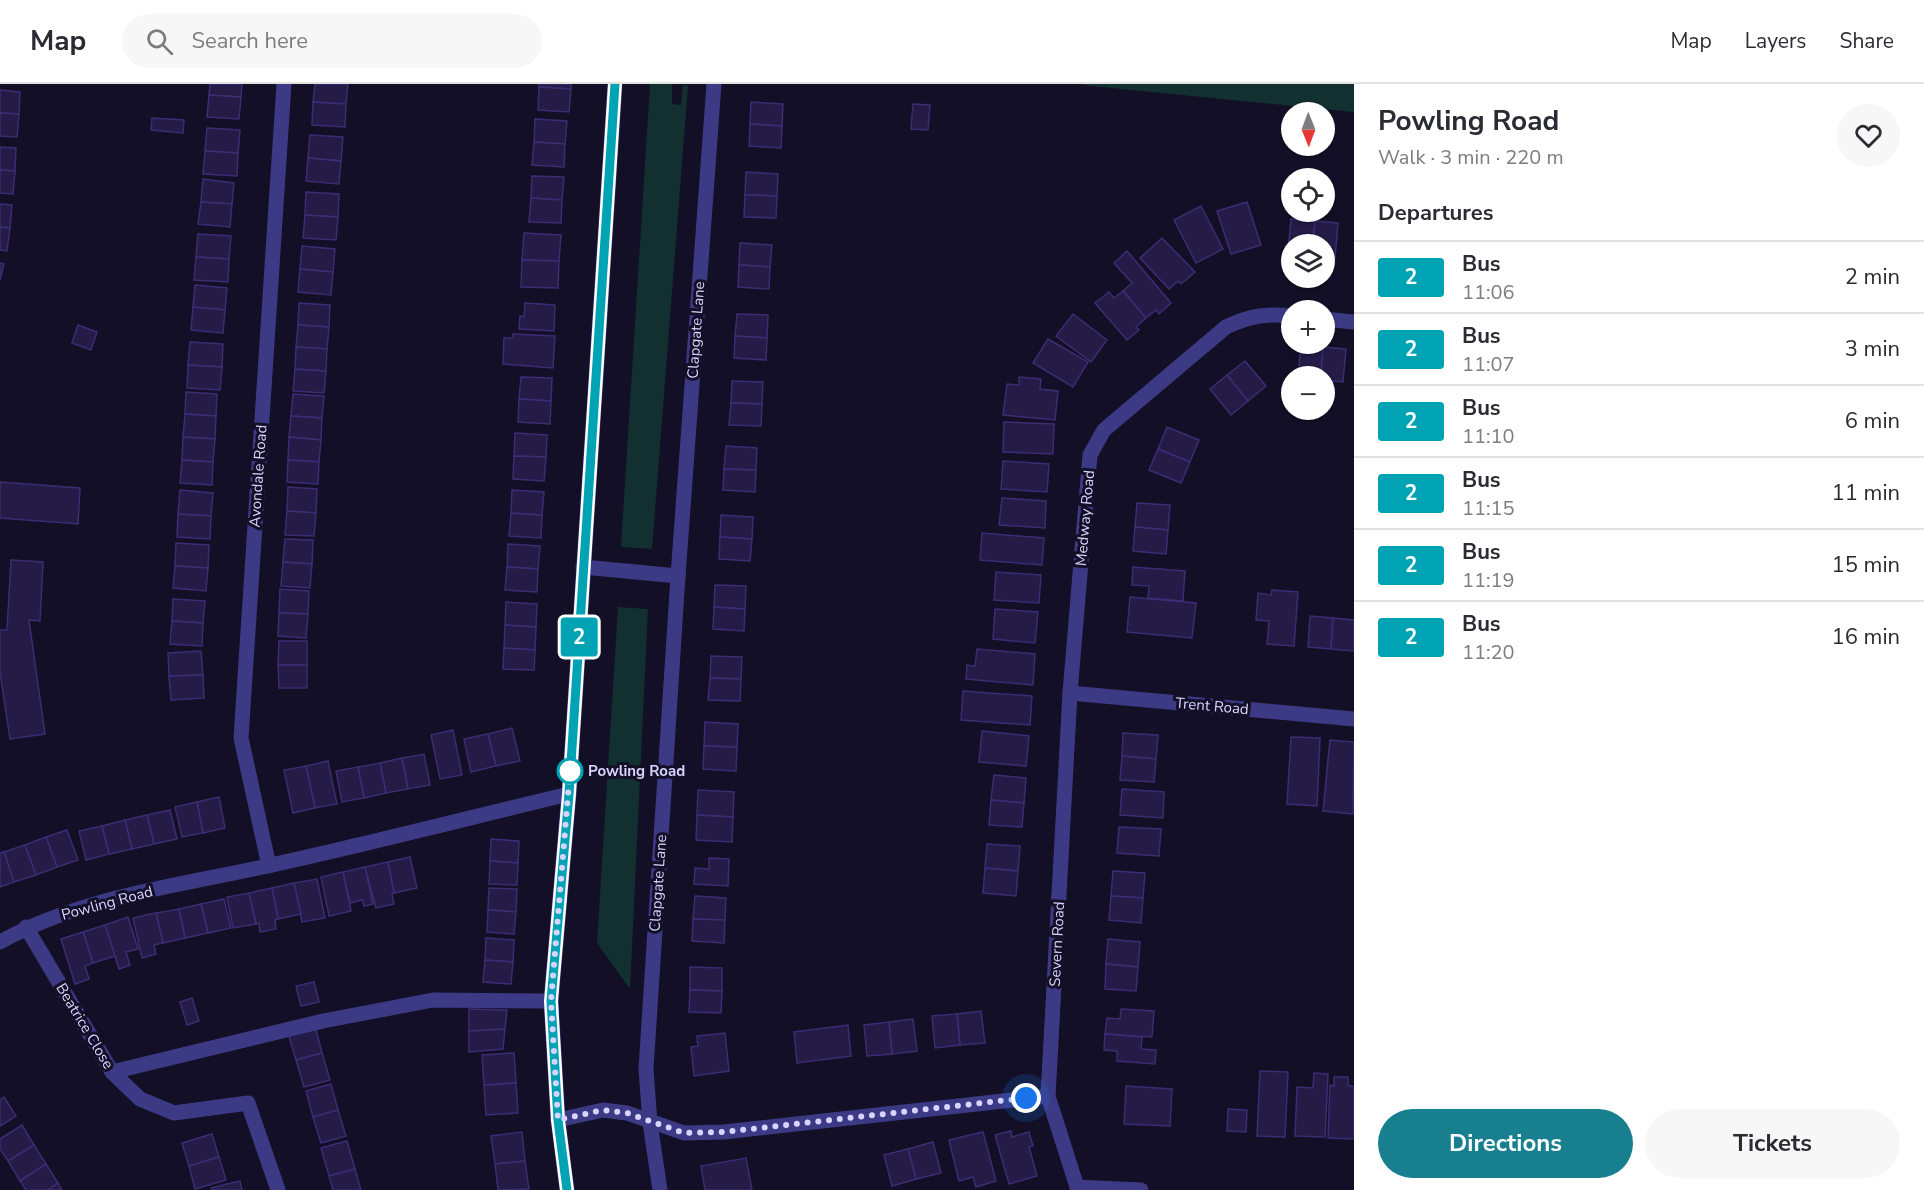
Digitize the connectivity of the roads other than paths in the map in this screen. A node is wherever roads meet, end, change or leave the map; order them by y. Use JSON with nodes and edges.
{"nodes":[{"id":1,"x":284,"y":84,"type":"edge"},
{"id":2,"x":615,"y":84,"type":"edge"},
{"id":3,"x":714,"y":84,"type":"edge"},
{"id":4,"x":1281,"y":315,"type":"edge"},
{"id":5,"x":1335,"y":320,"type":"edge"},
{"id":6,"x":1354,"y":322,"type":"edge"},
{"id":7,"x":583,"y":567,"type":"junction"},
{"id":8,"x":678,"y":576,"type":"junction"},
{"id":9,"x":1070,"y":693,"type":"junction"},
{"id":10,"x":1354,"y":719,"type":"edge"},
{"id":11,"x":569,"y":794,"type":"junction"},
{"id":12,"x":269,"y":866,"type":"junction"},
{"id":13,"x":26,"y":927,"type":"junction"},
{"id":14,"x":0,"y":942,"type":"edge"},
{"id":15,"x":551,"y":1001,"type":"junction"},
{"id":16,"x":112,"y":1072,"type":"junction"},
{"id":17,"x":1048,"y":1096,"type":"junction"},
{"id":18,"x":558,"y":1120,"type":"junction"},
{"id":19,"x":650,"y":1123,"type":"junction"},
{"id":20,"x":1078,"y":1189,"type":"edge"},
{"id":21,"x":278,"y":1190,"type":"edge"},
{"id":22,"x":567,"y":1190,"type":"edge"},
{"id":23,"x":660,"y":1190,"type":"edge"},
{"id":24,"x":1141,"y":1190,"type":"edge"}],
"edges":[{"from":1,"to":12,"type":"street","name":"Avondale Road"},
{"from":2,"to":7,"type":"street"},
{"from":3,"to":8,"type":"street","name":"Clapgate Lane"},
{"from":4,"to":9,"type":"street","name":"Medway Road"},
{"from":5,"to":6,"type":"street"},
{"from":7,"to":8,"type":"street"},
{"from":7,"to":11,"type":"street"},
{"from":8,"to":19,"type":"street","name":"Clapgate Lane"},
{"from":9,"to":10,"type":"street","name":"Trent Road"},
{"from":9,"to":17,"type":"street","name":"Severn Road"},
{"from":11,"to":12,"type":"street","name":"Powling Road"},
{"from":11,"to":15,"type":"street"},
{"from":12,"to":13,"type":"street","name":"Powling Road"},
{"from":13,"to":14,"type":"street","name":"Powling Road"},
{"from":13,"to":16,"type":"street","name":"Beatrice Close"},
{"from":15,"to":16,"type":"street"},
{"from":15,"to":18,"type":"street"},
{"from":16,"to":21,"type":"street","name":"Beatrice Close"},
{"from":17,"to":19,"type":"street"},
{"from":17,"to":20,"type":"street","name":"Severn Road"},
{"from":18,"to":19,"type":"street"},
{"from":18,"to":22,"type":"street"},
{"from":19,"to":23,"type":"street","name":"Clapgate Lane"},
{"from":20,"to":24,"type":"street"}]}
